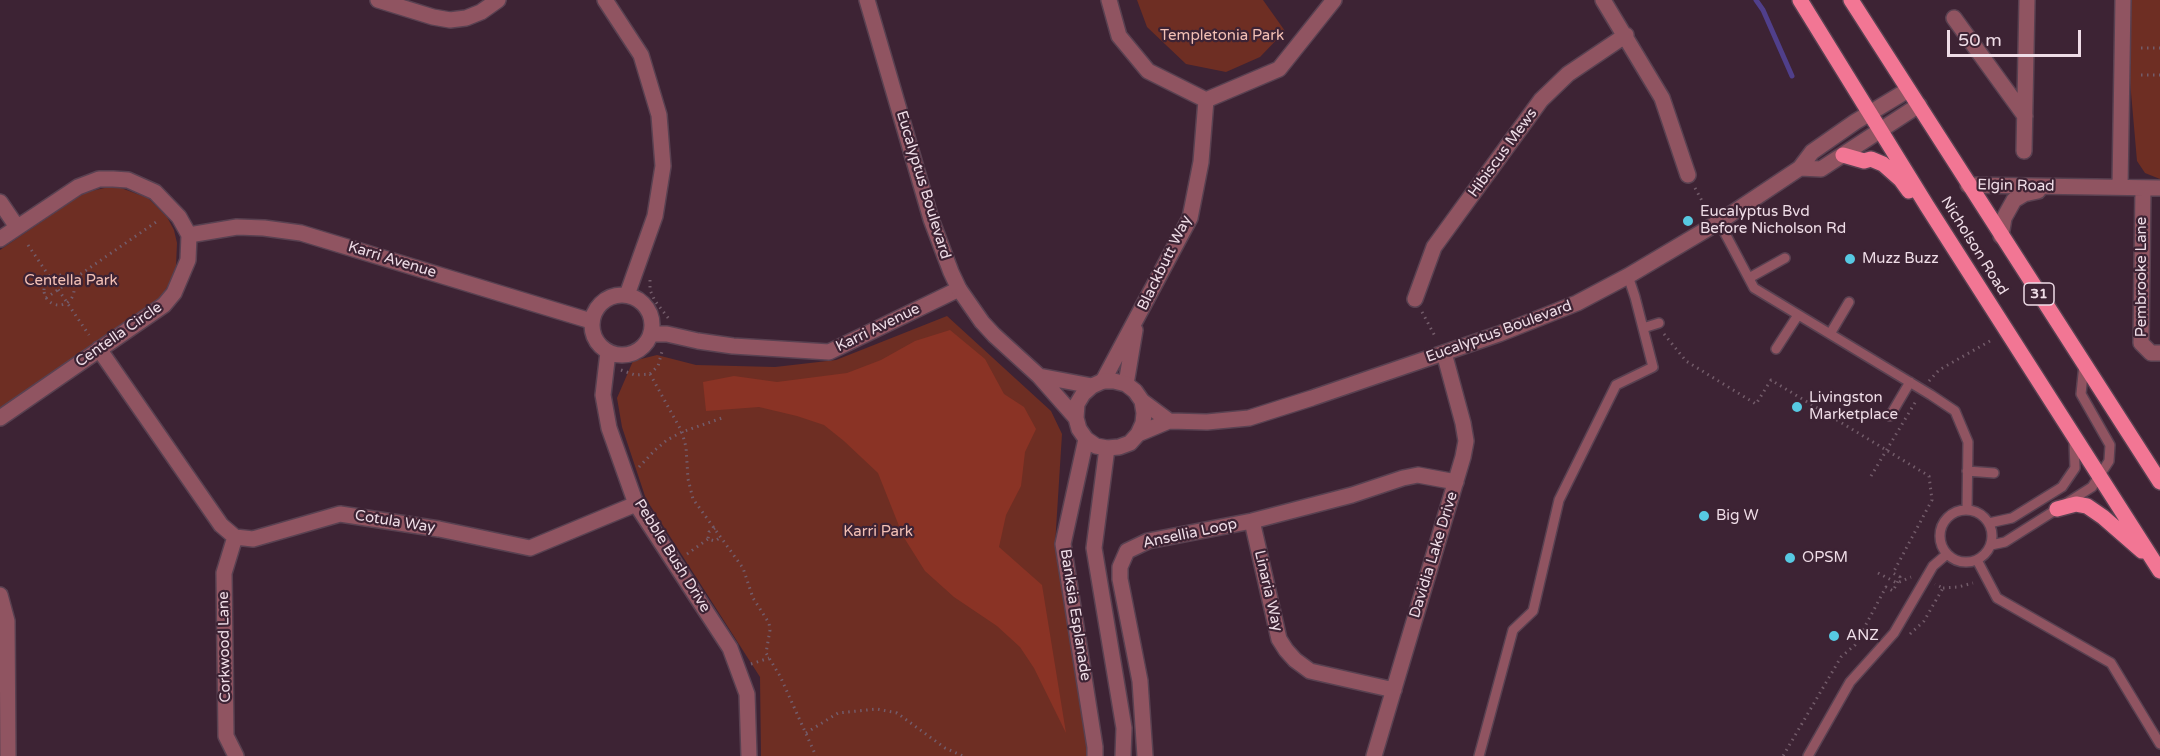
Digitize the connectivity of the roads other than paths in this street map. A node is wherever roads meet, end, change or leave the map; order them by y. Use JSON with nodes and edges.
{"nodes":[{"id":1,"x":378,"y":0,"type":"edge"},
{"id":2,"x":498,"y":0,"type":"edge"},
{"id":3,"x":605,"y":0,"type":"edge"},
{"id":4,"x":867,"y":0,"type":"edge"},
{"id":5,"x":1109,"y":0,"type":"edge"},
{"id":6,"x":1334,"y":0,"type":"edge"},
{"id":7,"x":1603,"y":0,"type":"edge"},
{"id":8,"x":1800,"y":0,"type":"edge"},
{"id":9,"x":1851,"y":0,"type":"edge"},
{"id":10,"x":2027,"y":0,"type":"edge"},
{"id":11,"x":2123,"y":0,"type":"edge"},
{"id":12,"x":1954,"y":18,"type":"dead end"},
{"id":13,"x":1626,"y":36,"type":"junction"},
{"id":14,"x":1908,"y":90,"type":"junction"},
{"id":15,"x":1206,"y":100,"type":"junction"},
{"id":16,"x":1919,"y":105,"type":"junction"},
{"id":17,"x":1870,"y":113,"type":"junction"},
{"id":18,"x":2025,"y":116,"type":"junction"},
{"id":19,"x":1880,"y":129,"type":"junction"},
{"id":20,"x":2024,"y":151,"type":"dead end"},
{"id":21,"x":1843,"y":155,"type":"junction"},
{"id":22,"x":1800,"y":168,"type":"junction"},
{"id":23,"x":1689,"y":175,"type":"road end"},
{"id":24,"x":1968,"y":185,"type":"junction"},
{"id":25,"x":2064,"y":187,"type":"junction"},
{"id":26,"x":2120,"y":187,"type":"junction"},
{"id":27,"x":2143,"y":188,"type":"junction"},
{"id":28,"x":2160,"y":188,"type":"edge"},
{"id":29,"x":0,"y":202,"type":"edge"},
{"id":30,"x":1927,"y":206,"type":"junction"},
{"id":31,"x":1714,"y":217,"type":"junction"},
{"id":32,"x":17,"y":227,"type":"junction"},
{"id":33,"x":189,"y":235,"type":"junction"},
{"id":34,"x":2001,"y":236,"type":"junction"},
{"id":35,"x":0,"y":239,"type":"edge"},
{"id":36,"x":1785,"y":258,"type":"dead end"},
{"id":37,"x":1628,"y":276,"type":"junction"},
{"id":38,"x":1749,"y":278,"type":"junction"},
{"id":39,"x":959,"y":289,"type":"junction"},
{"id":40,"x":627,"y":295,"type":"junction"},
{"id":41,"x":1415,"y":299,"type":"road end"},
{"id":42,"x":1849,"y":302,"type":"dead end"},
{"id":43,"x":1798,"y":315,"type":"junction"},
{"id":44,"x":1137,"y":318,"type":"junction"},
{"id":45,"x":591,"y":321,"type":"junction"},
{"id":46,"x":1659,"y":323,"type":"road end"},
{"id":47,"x":1643,"y":328,"type":"junction"},
{"id":48,"x":651,"y":334,"type":"junction"},
{"id":49,"x":1830,"y":334,"type":"junction"},
{"id":50,"x":99,"y":349,"type":"junction"},
{"id":51,"x":1776,"y":349,"type":"dead end"},
{"id":52,"x":608,"y":352,"type":"junction"},
{"id":53,"x":1444,"y":352,"type":"junction"},
{"id":54,"x":2160,"y":353,"type":"edge"},
{"id":55,"x":2084,"y":364,"type":"junction"},
{"id":56,"x":1039,"y":376,"type":"junction"},
{"id":57,"x":1910,"y":382,"type":"junction"},
{"id":58,"x":1097,"y":384,"type":"junction"},
{"id":59,"x":1126,"y":384,"type":"junction"},
{"id":60,"x":1142,"y":401,"type":"junction"},
{"id":61,"x":1890,"y":416,"type":"dead end"},
{"id":62,"x":0,"y":418,"type":"edge"},
{"id":63,"x":1076,"y":418,"type":"junction"},
{"id":64,"x":1169,"y":421,"type":"junction"},
{"id":65,"x":2069,"y":428,"type":"junction"},
{"id":66,"x":1138,"y":434,"type":"junction"},
{"id":67,"x":1086,"y":439,"type":"junction"},
{"id":68,"x":1107,"y":448,"type":"junction"},
{"id":69,"x":1967,"y":471,"type":"junction"},
{"id":70,"x":1994,"y":473,"type":"dead end"},
{"id":71,"x":2099,"y":476,"type":"junction"},
{"id":72,"x":1456,"y":482,"type":"junction"},
{"id":73,"x":2160,"y":482,"type":"edge"},
{"id":74,"x":636,"y":504,"type":"junction"},
{"id":75,"x":2057,"y":509,"type":"junction"},
{"id":76,"x":1967,"y":510,"type":"junction"},
{"id":77,"x":1252,"y":521,"type":"junction"},
{"id":78,"x":1989,"y":523,"type":"junction"},
{"id":79,"x":235,"y":537,"type":"junction"},
{"id":80,"x":1991,"y":545,"type":"junction"},
{"id":81,"x":1947,"y":554,"type":"junction"},
{"id":82,"x":2150,"y":556,"type":"junction"},
{"id":83,"x":1977,"y":560,"type":"junction"},
{"id":84,"x":2160,"y":571,"type":"edge"},
{"id":85,"x":0,"y":595,"type":"edge"},
{"id":86,"x":1394,"y":690,"type":"junction"},
{"id":87,"x":2160,"y":744,"type":"edge"},
{"id":88,"x":8,"y":756,"type":"edge"},
{"id":89,"x":236,"y":756,"type":"edge"},
{"id":90,"x":749,"y":756,"type":"edge"},
{"id":91,"x":1095,"y":756,"type":"edge"},
{"id":92,"x":1123,"y":756,"type":"edge"},
{"id":93,"x":1145,"y":756,"type":"edge"},
{"id":94,"x":1374,"y":756,"type":"edge"},
{"id":95,"x":1479,"y":756,"type":"edge"},
{"id":96,"x":1808,"y":756,"type":"edge"}],
"edges":[{"from":1,"to":2,"type":"street"},
{"from":3,"to":40,"type":"street"},
{"from":4,"to":39,"type":"street","name":"Eucalyptus Boulevard"},
{"from":5,"to":15,"type":"street"},
{"from":6,"to":15,"type":"street"},
{"from":7,"to":13,"type":"street"},
{"from":8,"to":17,"type":"main road","name":"Nicholson Road"},
{"from":9,"to":14,"type":"main road","name":"Nicholson Road","number":"31"},
{"from":10,"to":18,"type":"street"},
{"from":11,"to":26,"type":"street"},
{"from":12,"to":18,"type":"street"},
{"from":13,"to":23,"type":"street"},
{"from":13,"to":41,"type":"street","name":"Hibiscus Mews"},
{"from":14,"to":16,"type":"main road","name":"Nicholson Road","number":"31"},
{"from":14,"to":17,"type":"street","name":"Eucalyptus Boulevard"},
{"from":15,"to":44,"type":"street","name":"Blackbutt Way"},
{"from":16,"to":19,"type":"street","name":"Eucalyptus Boulevard"},
{"from":16,"to":24,"type":"main road","name":"Nicholson Road","number":"31"},
{"from":17,"to":19,"type":"main road","name":"Nicholson Road"},
{"from":17,"to":22,"type":"street","name":"Eucalyptus Boulevard"},
{"from":18,"to":20,"type":"street"},
{"from":19,"to":21,"type":"street","name":"Eucalyptus Boulevard"},
{"from":19,"to":30,"type":"main road","name":"Nicholson Road"},
{"from":21,"to":22,"type":"street","name":"Eucalyptus Boulevard"},
{"from":21,"to":30,"type":"main road"},
{"from":22,"to":31,"type":"street","name":"Eucalyptus Boulevard"},
{"from":24,"to":25,"type":"street","name":"Elgin Road"},
{"from":24,"to":34,"type":"main road","name":"Nicholson Road","number":"31"},
{"from":25,"to":26,"type":"street","name":"Elgin Road"},
{"from":25,"to":34,"type":"street","name":"Elgin Road"},
{"from":26,"to":27,"type":"street","name":"Elgin Road"},
{"from":27,"to":28,"type":"street","name":"Elgin Road"},
{"from":27,"to":54,"type":"street","name":"Pembrooke Lane"},
{"from":29,"to":32,"type":"street"},
{"from":30,"to":65,"type":"main road","name":"Nicholson Road"},
{"from":31,"to":37,"type":"street","name":"Eucalyptus Boulevard"},
{"from":31,"to":38,"type":"lane"},
{"from":32,"to":33,"type":"street"},
{"from":32,"to":35,"type":"street"},
{"from":33,"to":45,"type":"street","name":"Karri Avenue"},
{"from":33,"to":50,"type":"street","name":"Centella Circle"},
{"from":34,"to":55,"type":"main road","name":"Nicholson Road","number":"31"},
{"from":36,"to":38,"type":"lane"},
{"from":37,"to":47,"type":"lane"},
{"from":37,"to":53,"type":"street","name":"Eucalyptus Boulevard"},
{"from":38,"to":43,"type":"lane"},
{"from":39,"to":48,"type":"street","name":"Karri Avenue"},
{"from":39,"to":56,"type":"street","name":"Eucalyptus Boulevard"},
{"from":40,"to":45,"type":"street"},
{"from":40,"to":48,"type":"street"},
{"from":42,"to":49,"type":"lane"},
{"from":43,"to":49,"type":"lane"},
{"from":43,"to":51,"type":"lane"},
{"from":44,"to":58,"type":"street","name":"Blackbutt Way"},
{"from":44,"to":59,"type":"street","name":"Blackbutt Way"},
{"from":45,"to":52,"type":"street"},
{"from":46,"to":47,"type":"lane"},
{"from":47,"to":95,"type":"lane"},
{"from":48,"to":52,"type":"street"},
{"from":49,"to":57,"type":"lane"},
{"from":50,"to":62,"type":"street","name":"Centella Circle"},
{"from":50,"to":79,"type":"street"},
{"from":52,"to":74,"type":"street","name":"Pebble Bush Drive"},
{"from":53,"to":64,"type":"street","name":"Eucalyptus Boulevard"},
{"from":53,"to":72,"type":"street","name":"Davidia Lake Drive"},
{"from":55,"to":71,"type":"lane"},
{"from":55,"to":73,"type":"main road","name":"Nicholson Road","number":"31"},
{"from":56,"to":58,"type":"street"},
{"from":56,"to":63,"type":"street","name":"Eucalyptus Boulevard"},
{"from":57,"to":61,"type":"lane"},
{"from":57,"to":69,"type":"lane"},
{"from":58,"to":59,"type":"street"},
{"from":58,"to":63,"type":"street"},
{"from":59,"to":60,"type":"street"},
{"from":60,"to":64,"type":"street"},
{"from":60,"to":66,"type":"street"},
{"from":63,"to":67,"type":"street","name":"Eucalyptus Boulevard"},
{"from":64,"to":66,"type":"street","name":"Eucalyptus Boulevard"},
{"from":65,"to":71,"type":"main road","name":"Nicholson Road"},
{"from":65,"to":78,"type":"lane"},
{"from":66,"to":68,"type":"street","name":"Eucalyptus Boulevard"},
{"from":67,"to":68,"type":"street"},
{"from":67,"to":91,"type":"street","name":"Banksia Esplanade"},
{"from":68,"to":92,"type":"street","name":"Banksia Esplanade"},
{"from":69,"to":70,"type":"lane"},
{"from":69,"to":76,"type":"lane"},
{"from":71,"to":75,"type":"lane"},
{"from":71,"to":82,"type":"main road","name":"Nicholson Road"},
{"from":72,"to":77,"type":"street","name":"Ansellia Loop"},
{"from":72,"to":86,"type":"street","name":"Davidia Lake Drive"},
{"from":74,"to":79,"type":"street","name":"Cotula Way"},
{"from":74,"to":90,"type":"street","name":"Pebble Bush Drive"},
{"from":75,"to":80,"type":"lane"},
{"from":75,"to":82,"type":"main road"},
{"from":76,"to":78,"type":"lane"},
{"from":76,"to":81,"type":"lane"},
{"from":77,"to":86,"type":"street","name":"Linaria Way"},
{"from":77,"to":93,"type":"street","name":"Ansellia Loop"},
{"from":78,"to":80,"type":"lane"},
{"from":79,"to":89,"type":"street","name":"Corkwood Lane"},
{"from":80,"to":83,"type":"lane"},
{"from":81,"to":83,"type":"lane"},
{"from":81,"to":96,"type":"lane"},
{"from":82,"to":84,"type":"main road","name":"Nicholson Road"},
{"from":83,"to":87,"type":"lane"},
{"from":85,"to":88,"type":"street"},
{"from":86,"to":94,"type":"street","name":"Davidia Lake Drive"}]}
